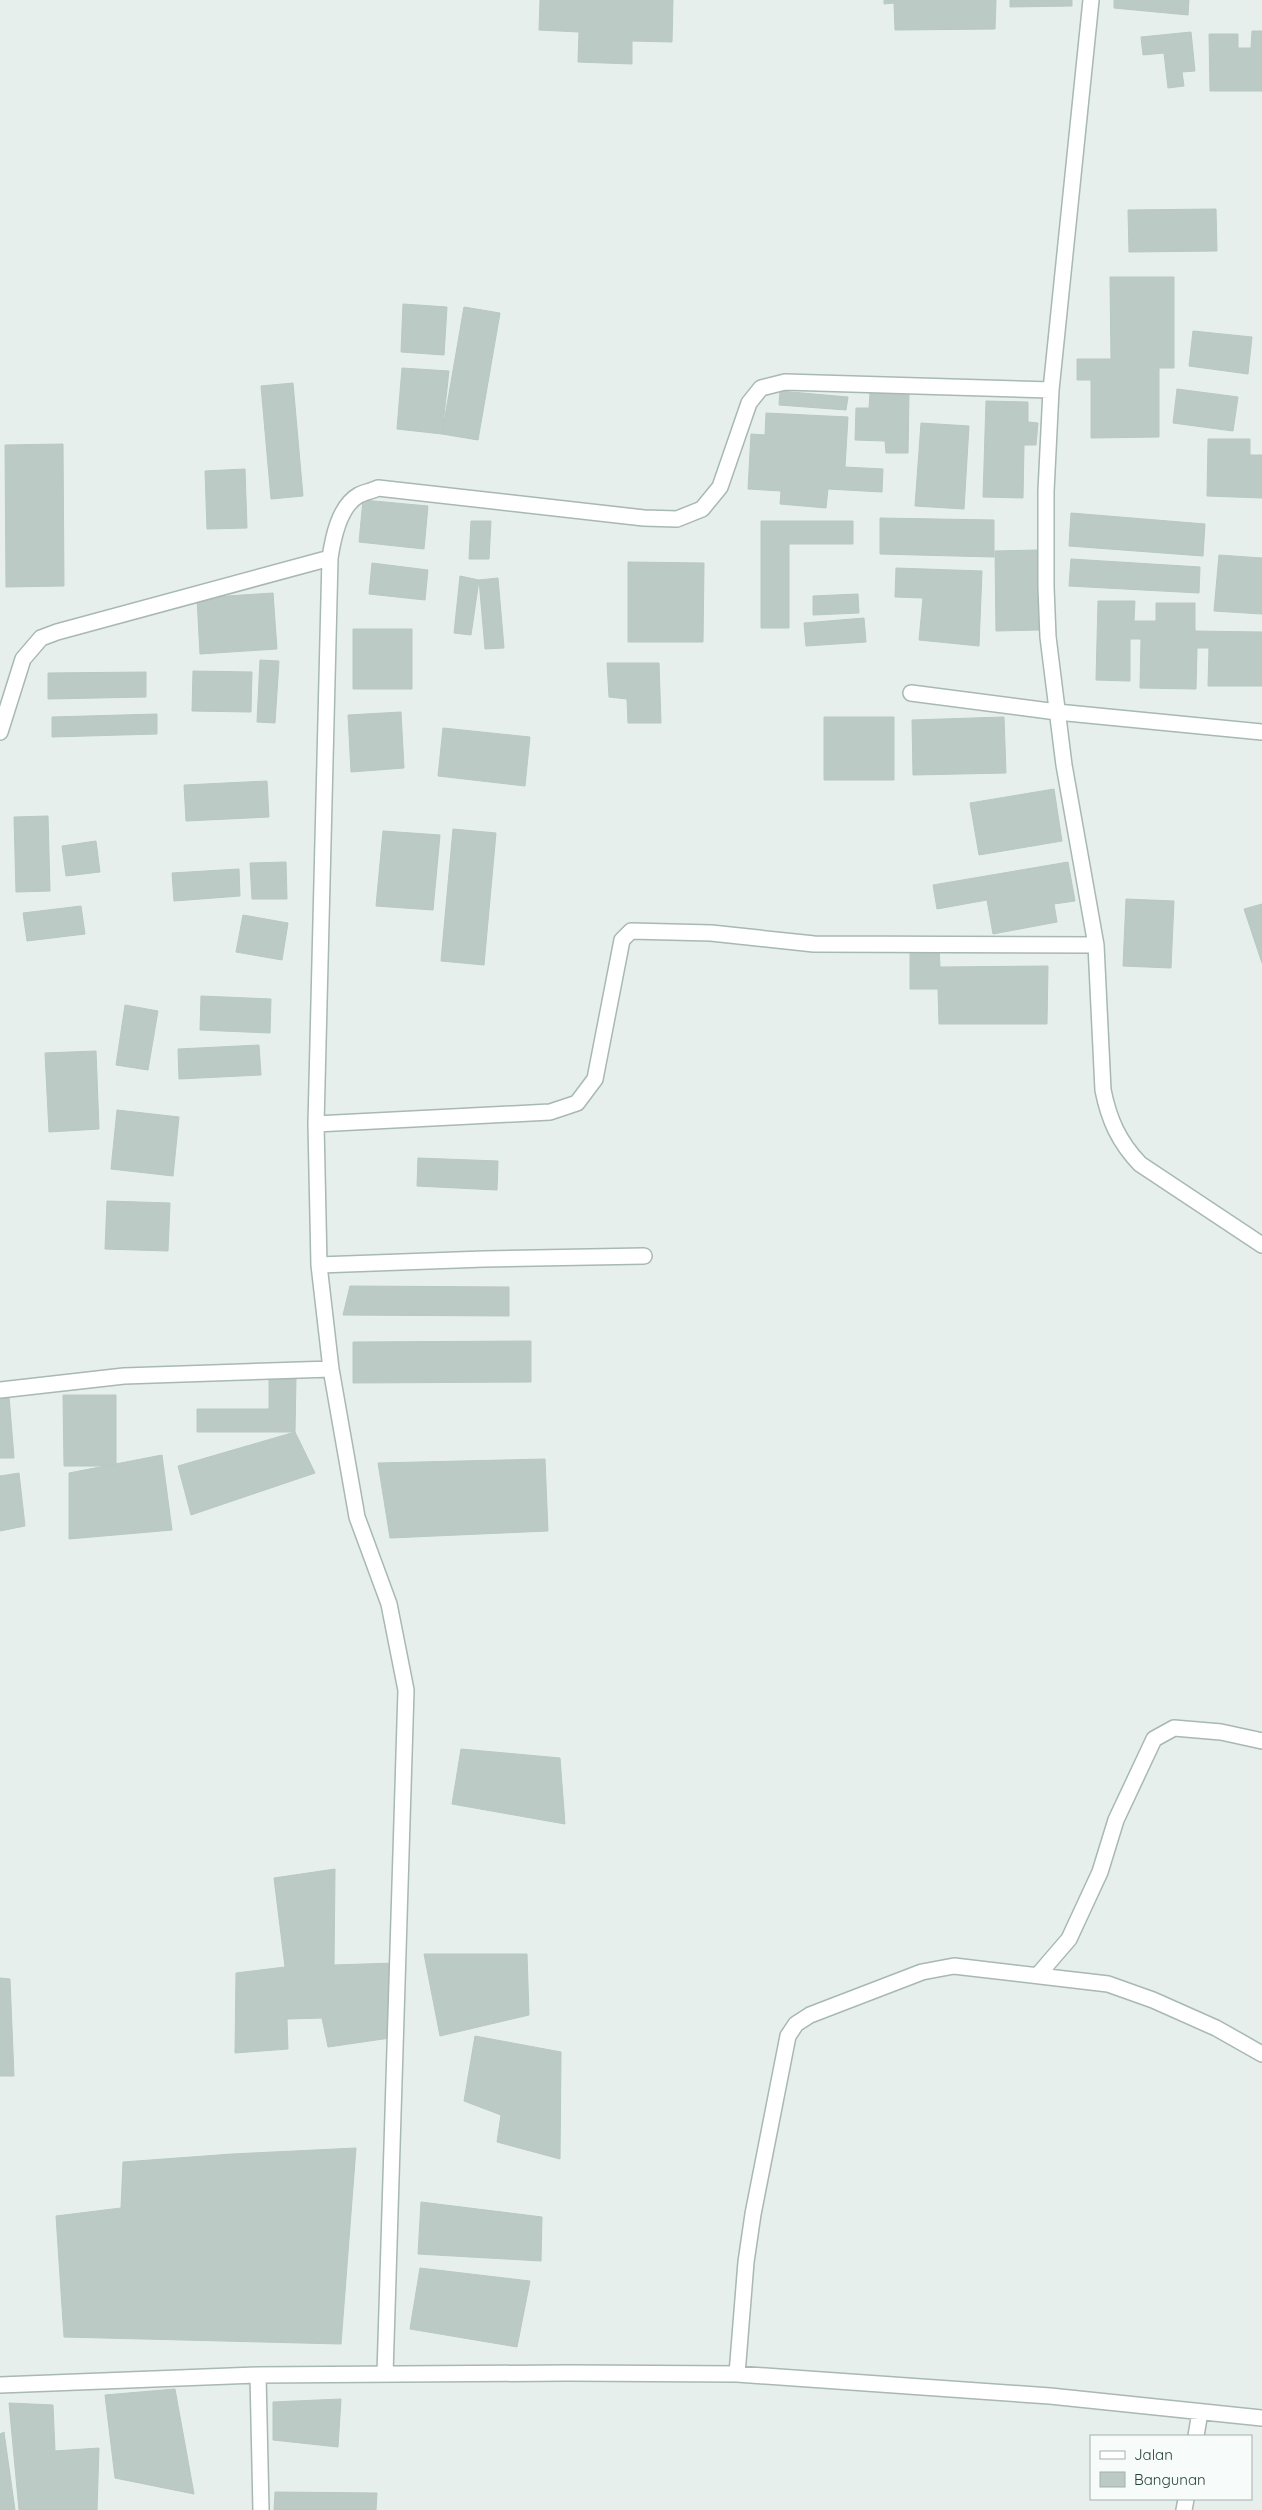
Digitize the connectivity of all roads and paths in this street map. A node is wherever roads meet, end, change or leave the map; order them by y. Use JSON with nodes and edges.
{"nodes":[{"id":1,"x":1091,"y":0,"type":"edge"},
{"id":2,"x":1051,"y":390,"type":"junction"},
{"id":3,"x":330,"y":558,"type":"junction"},
{"id":4,"x":911,"y":693,"type":"dead end"},
{"id":5,"x":1057,"y":712,"type":"junction"},
{"id":6,"x":0,"y":732,"type":"edge"},
{"id":7,"x":1262,"y":732,"type":"edge"},
{"id":8,"x":1096,"y":945,"type":"junction"},
{"id":9,"x":316,"y":1124,"type":"junction"},
{"id":10,"x":1262,"y":1245,"type":"edge"},
{"id":11,"x":644,"y":1256,"type":"dead end"},
{"id":12,"x":319,"y":1265,"type":"junction"},
{"id":13,"x":331,"y":1370,"type":"junction"},
{"id":14,"x":0,"y":1390,"type":"edge"},
{"id":15,"x":1262,"y":1741,"type":"edge"},
{"id":16,"x":1038,"y":1975,"type":"junction"},
{"id":17,"x":1262,"y":2054,"type":"edge"},
{"id":18,"x":385,"y":2374,"type":"junction"},
{"id":19,"x":737,"y":2374,"type":"junction"},
{"id":20,"x":258,"y":2376,"type":"junction"},
{"id":21,"x":0,"y":2385,"type":"edge"},
{"id":22,"x":1200,"y":2412,"type":"junction"},
{"id":23,"x":1262,"y":2418,"type":"edge"},
{"id":24,"x":1196,"y":2435,"type":"edge"},
{"id":25,"x":261,"y":2510,"type":"edge"}],
"edges":[{"from":1,"to":2,"type":"street"},
{"from":2,"to":3,"type":"street"},
{"from":2,"to":5,"type":"street"},
{"from":3,"to":6,"type":"street"},
{"from":3,"to":9,"type":"street"},
{"from":4,"to":5,"type":"street"},
{"from":5,"to":7,"type":"street"},
{"from":5,"to":8,"type":"street"},
{"from":8,"to":9,"type":"street"},
{"from":8,"to":10,"type":"street"},
{"from":9,"to":12,"type":"street"},
{"from":11,"to":12,"type":"street"},
{"from":12,"to":13,"type":"street"},
{"from":13,"to":14,"type":"street"},
{"from":13,"to":18,"type":"street"},
{"from":15,"to":16,"type":"street"},
{"from":16,"to":17,"type":"street"},
{"from":16,"to":19,"type":"street"},
{"from":18,"to":19,"type":"street"},
{"from":18,"to":20,"type":"street"},
{"from":19,"to":22,"type":"street"},
{"from":20,"to":21,"type":"street"},
{"from":20,"to":25,"type":"street"},
{"from":22,"to":23,"type":"street"},
{"from":22,"to":24,"type":"street"}]}
